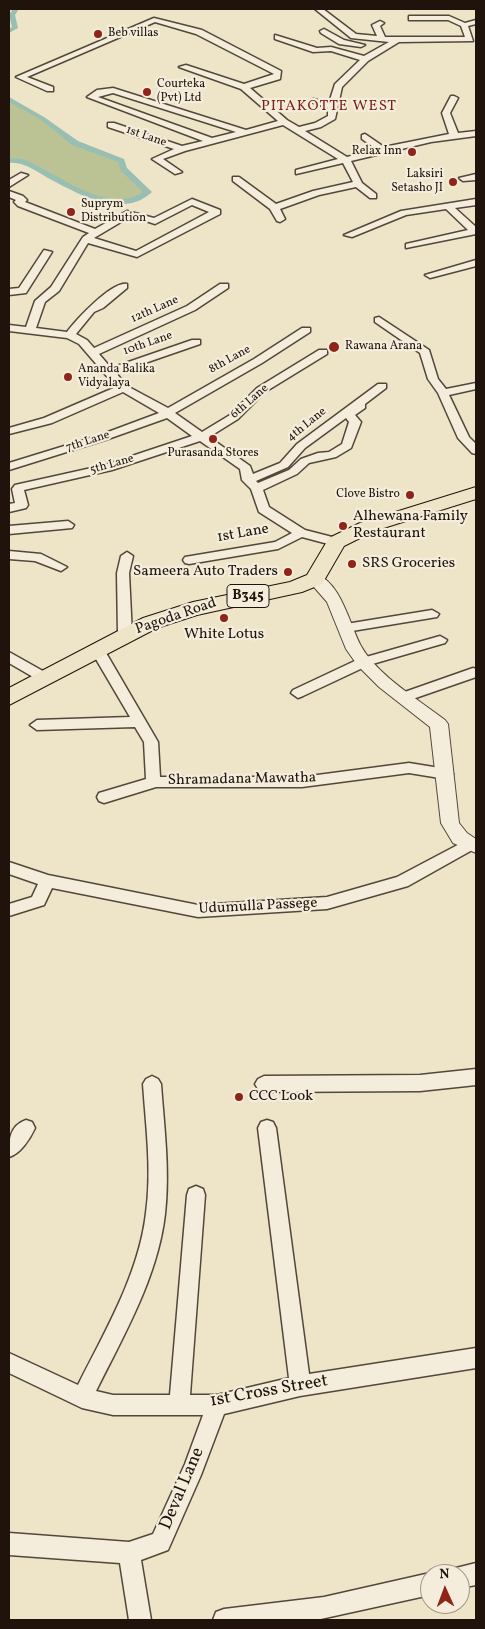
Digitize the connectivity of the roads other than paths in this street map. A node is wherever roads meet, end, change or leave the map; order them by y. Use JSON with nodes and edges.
{"nodes":[{"id":1,"x":319,"y":9,"type":"edge"},
{"id":2,"x":412,"y":18,"type":"dead end"},
{"id":3,"x":476,"y":22,"type":"edge"},
{"id":4,"x":380,"y":23,"type":"dead end"},
{"id":5,"x":464,"y":25,"type":"junction"},
{"id":6,"x":324,"y":31,"type":"dead end"},
{"id":7,"x":278,"y":37,"type":"dead end"},
{"id":8,"x":382,"y":38,"type":"junction"},
{"id":9,"x":470,"y":39,"type":"junction"},
{"id":10,"x":397,"y":40,"type":"junction"},
{"id":11,"x":476,"y":46,"type":"edge"},
{"id":12,"x":382,"y":48,"type":"junction"},
{"id":13,"x":365,"y":59,"type":"junction"},
{"id":14,"x":183,"y":67,"type":"dead end"},
{"id":15,"x":244,"y":87,"type":"junction"},
{"id":16,"x":50,"y":89,"type":"dead end"},
{"id":17,"x":454,"y":98,"type":"dead end"},
{"id":18,"x":313,"y":101,"type":"dead end"},
{"id":19,"x":332,"y":107,"type":"junction"},
{"id":20,"x":284,"y":122,"type":"junction"},
{"id":21,"x":111,"y":125,"type":"dead end"},
{"id":22,"x":299,"y":130,"type":"junction"},
{"id":23,"x":245,"y":132,"type":"junction"},
{"id":24,"x":476,"y":134,"type":"edge"},
{"id":25,"x":454,"y":135,"type":"junction"},
{"id":26,"x":365,"y":137,"type":"dead end"},
{"id":27,"x":211,"y":141,"type":"junction"},
{"id":28,"x":182,"y":149,"type":"junction"},
{"id":29,"x":383,"y":150,"type":"junction"},
{"id":30,"x":346,"y":160,"type":"junction"},
{"id":31,"x":178,"y":172,"type":"dead end"},
{"id":32,"x":299,"y":172,"type":"dead end"},
{"id":33,"x":24,"y":175,"type":"dead end"},
{"id":34,"x":476,"y":177,"type":"edge"},
{"id":35,"x":463,"y":178,"type":"dead end"},
{"id":36,"x":236,"y":180,"type":"dead end"},
{"id":37,"x":9,"y":184,"type":"edge"},
{"id":38,"x":358,"y":184,"type":"junction"},
{"id":39,"x":9,"y":194,"type":"edge"},
{"id":40,"x":373,"y":196,"type":"dead end"},
{"id":41,"x":476,"y":202,"type":"edge"},
{"id":42,"x":448,"y":206,"type":"junction"},
{"id":43,"x":275,"y":208,"type":"junction"},
{"id":44,"x":280,"y":219,"type":"dead end"},
{"id":45,"x":96,"y":233,"type":"junction"},
{"id":46,"x":349,"y":235,"type":"dead end"},
{"id":47,"x":86,"y":239,"type":"junction"},
{"id":48,"x":409,"y":246,"type":"dead end"},
{"id":49,"x":47,"y":252,"type":"dead end"},
{"id":50,"x":476,"y":264,"type":"edge"},
{"id":51,"x":430,"y":275,"type":"dead end"},
{"id":52,"x":123,"y":286,"type":"dead end"},
{"id":53,"x":224,"y":286,"type":"dead end"},
{"id":54,"x":9,"y":292,"type":"edge"},
{"id":55,"x":378,"y":320,"type":"dead end"},
{"id":56,"x":9,"y":328,"type":"edge"},
{"id":57,"x":306,"y":330,"type":"dead end"},
{"id":58,"x":25,"y":331,"type":"junction"},
{"id":59,"x":9,"y":334,"type":"edge"},
{"id":60,"x":70,"y":335,"type":"junction"},
{"id":61,"x":196,"y":342,"type":"dead end"},
{"id":62,"x":323,"y":352,"type":"dead end"},
{"id":63,"x":93,"y":353,"type":"junction"},
{"id":64,"x":110,"y":372,"type":"junction"},
{"id":65,"x":382,"y":386,"type":"dead end"},
{"id":66,"x":476,"y":386,"type":"edge"},
{"id":67,"x":123,"y":388,"type":"junction"},
{"id":68,"x":442,"y":393,"type":"junction"},
{"id":69,"x":370,"y":401,"type":"dead end"},
{"id":70,"x":166,"y":414,"type":"junction"},
{"id":71,"x":9,"y":431,"type":"edge"},
{"id":72,"x":203,"y":436,"type":"junction"},
{"id":73,"x":476,"y":451,"type":"edge"},
{"id":74,"x":9,"y":467,"type":"edge"},
{"id":75,"x":248,"y":480,"type":"junction"},
{"id":76,"x":257,"y":488,"type":"junction"},
{"id":77,"x":476,"y":494,"type":"edge"},
{"id":78,"x":9,"y":508,"type":"edge"},
{"id":79,"x":68,"y":525,"type":"dead end"},
{"id":80,"x":9,"y":530,"type":"edge"},
{"id":81,"x":301,"y":534,"type":"junction"},
{"id":82,"x":336,"y":542,"type":"junction"},
{"id":83,"x":9,"y":555,"type":"edge"},
{"id":84,"x":128,"y":556,"type":"dead end"},
{"id":85,"x":189,"y":560,"type":"dead end"},
{"id":86,"x":61,"y":567,"type":"dead end"},
{"id":87,"x":315,"y":579,"type":"junction"},
{"id":88,"x":432,"y":614,"type":"dead end"},
{"id":89,"x":346,"y":628,"type":"junction"},
{"id":90,"x":125,"y":635,"type":"junction"},
{"id":91,"x":440,"y":640,"type":"dead end"},
{"id":92,"x":97,"y":649,"type":"junction"},
{"id":93,"x":9,"y":657,"type":"edge"},
{"id":94,"x":364,"y":662,"type":"junction"},
{"id":95,"x":473,"y":673,"type":"dead end"},
{"id":96,"x":45,"y":678,"type":"junction"},
{"id":97,"x":298,"y":693,"type":"dead end"},
{"id":98,"x":404,"y":696,"type":"junction"},
{"id":99,"x":9,"y":697,"type":"edge"},
{"id":100,"x":140,"y":722,"type":"junction"},
{"id":101,"x":37,"y":725,"type":"dead end"},
{"id":102,"x":446,"y":774,"type":"junction"},
{"id":103,"x":156,"y":782,"type":"junction"},
{"id":104,"x":104,"y":797,"type":"dead end"},
{"id":105,"x":472,"y":845,"type":"edge"},
{"id":106,"x":9,"y":868,"type":"edge"},
{"id":107,"x":47,"y":881,"type":"junction"},
{"id":108,"x":9,"y":910,"type":"edge"},
{"id":109,"x":476,"y":1077,"type":"edge"},
{"id":110,"x":152,"y":1084,"type":"dead end"},
{"id":111,"x":264,"y":1084,"type":"dead end"},
{"id":112,"x":26,"y":1128,"type":"dead end"},
{"id":113,"x":267,"y":1128,"type":"dead end"},
{"id":114,"x":9,"y":1148,"type":"edge"},
{"id":115,"x":196,"y":1194,"type":"dead end"},
{"id":116,"x":476,"y":1358,"type":"edge"},
{"id":117,"x":9,"y":1363,"type":"edge"},
{"id":118,"x":300,"y":1386,"type":"junction"},
{"id":119,"x":82,"y":1398,"type":"junction"},
{"id":120,"x":179,"y":1404,"type":"junction"},
{"id":121,"x":217,"y":1404,"type":"junction"},
{"id":122,"x":9,"y":1544,"type":"edge"},
{"id":123,"x":129,"y":1553,"type":"junction"},
{"id":124,"x":420,"y":1586,"type":"edge"},
{"id":125,"x":140,"y":1620,"type":"edge"},
{"id":126,"x":224,"y":1620,"type":"edge"}],
"edges":[{"from":1,"to":8,"type":"street"},
{"from":2,"to":5,"type":"street"},
{"from":3,"to":5,"type":"street"},
{"from":4,"to":8,"type":"street"},
{"from":5,"to":9,"type":"street"},
{"from":6,"to":12,"type":"street"},
{"from":7,"to":13,"type":"street"},
{"from":8,"to":10,"type":"street"},
{"from":9,"to":10,"type":"street"},
{"from":9,"to":11,"type":"street"},
{"from":10,"to":12,"type":"street"},
{"from":12,"to":13,"type":"street"},
{"from":13,"to":19,"type":"street"},
{"from":14,"to":15,"type":"street"},
{"from":15,"to":16,"type":"street"},
{"from":15,"to":20,"type":"street"},
{"from":17,"to":25,"type":"street"},
{"from":18,"to":19,"type":"street"},
{"from":19,"to":22,"type":"street"},
{"from":20,"to":22,"type":"street"},
{"from":20,"to":23,"type":"street"},
{"from":21,"to":28,"type":"street","name":"1st Lane"},
{"from":22,"to":30,"type":"street"},
{"from":23,"to":27,"type":"street"},
{"from":23,"to":27,"type":"street"},
{"from":24,"to":25,"type":"street"},
{"from":25,"to":29,"type":"street"},
{"from":26,"to":29,"type":"street"},
{"from":27,"to":28,"type":"street"},
{"from":28,"to":31,"type":"street"},
{"from":29,"to":30,"type":"street"},
{"from":30,"to":32,"type":"street"},
{"from":30,"to":38,"type":"street"},
{"from":33,"to":37,"type":"street"},
{"from":34,"to":35,"type":"street"},
{"from":36,"to":43,"type":"street"},
{"from":38,"to":40,"type":"street"},
{"from":38,"to":43,"type":"street"},
{"from":39,"to":45,"type":"street"},
{"from":41,"to":42,"type":"street"},
{"from":42,"to":46,"type":"street"},
{"from":42,"to":48,"type":"street"},
{"from":43,"to":44,"type":"street"},
{"from":45,"to":47,"type":"street"},
{"from":45,"to":47,"type":"street"},
{"from":47,"to":58,"type":"street"},
{"from":49,"to":54,"type":"street"},
{"from":50,"to":51,"type":"street"},
{"from":52,"to":60,"type":"street"},
{"from":53,"to":63,"type":"street","name":"12th Lane"},
{"from":55,"to":68,"type":"street"},
{"from":56,"to":58,"type":"street"},
{"from":57,"to":70,"type":"street","name":"8th Lane"},
{"from":58,"to":59,"type":"street"},
{"from":58,"to":60,"type":"street"},
{"from":60,"to":63,"type":"street"},
{"from":61,"to":64,"type":"street","name":"10th Lane"},
{"from":62,"to":72,"type":"street","name":"6th Lane"},
{"from":63,"to":64,"type":"street"},
{"from":64,"to":67,"type":"street"},
{"from":65,"to":75,"type":"street","name":"4th Lane"},
{"from":66,"to":68,"type":"street"},
{"from":67,"to":70,"type":"street"},
{"from":67,"to":71,"type":"street"},
{"from":68,"to":73,"type":"street"},
{"from":69,"to":76,"type":"street"},
{"from":70,"to":72,"type":"street"},
{"from":70,"to":74,"type":"street","name":"7th Lane"},
{"from":72,"to":75,"type":"street"},
{"from":72,"to":78,"type":"street","name":"5th Lane"},
{"from":75,"to":76,"type":"street"},
{"from":76,"to":81,"type":"street"},
{"from":77,"to":82,"type":"main road"},
{"from":79,"to":80,"type":"street"},
{"from":81,"to":82,"type":"street"},
{"from":81,"to":85,"type":"street","name":"1st Lane"},
{"from":82,"to":87,"type":"main road"},
{"from":83,"to":86,"type":"street"},
{"from":84,"to":90,"type":"street"},
{"from":87,"to":89,"type":"street"},
{"from":87,"to":90,"type":"main road","name":"Pagoda Road","number":"B345"},
{"from":88,"to":89,"type":"street"},
{"from":89,"to":94,"type":"street"},
{"from":90,"to":92,"type":"main road","name":"Pagoda Road","number":"B345"},
{"from":91,"to":94,"type":"street"},
{"from":92,"to":96,"type":"main road","name":"Pagoda Road","number":"B345"},
{"from":92,"to":100,"type":"street","name":"Shramadana Mawatha"},
{"from":93,"to":96,"type":"street"},
{"from":94,"to":97,"type":"street"},
{"from":94,"to":98,"type":"street"},
{"from":95,"to":98,"type":"street"},
{"from":96,"to":99,"type":"main road","name":"Pagoda Road","number":"B345"},
{"from":98,"to":102,"type":"street"},
{"from":100,"to":101,"type":"street"},
{"from":100,"to":103,"type":"street","name":"Shramadana Mawatha"},
{"from":102,"to":103,"type":"street","name":"Shramadana Mawatha"},
{"from":102,"to":105,"type":"street"},
{"from":103,"to":104,"type":"street"},
{"from":105,"to":107,"type":"street","name":"Udumulla Passege"},
{"from":106,"to":107,"type":"street","name":"Udumulla Passege"},
{"from":107,"to":108,"type":"street"},
{"from":109,"to":111,"type":"street"},
{"from":110,"to":119,"type":"street"},
{"from":112,"to":114,"type":"street"},
{"from":113,"to":118,"type":"street"},
{"from":115,"to":120,"type":"street"},
{"from":116,"to":118,"type":"street","name":"1st Cross Street"},
{"from":117,"to":119,"type":"street","name":"1st Cross Street"},
{"from":118,"to":121,"type":"street","name":"1st Cross Street"},
{"from":119,"to":120,"type":"street","name":"1st Cross Street"},
{"from":120,"to":121,"type":"street","name":"1st Cross Street"},
{"from":121,"to":123,"type":"street","name":"Deval Lane"},
{"from":122,"to":123,"type":"street","name":"Deval Lane"},
{"from":123,"to":125,"type":"street"},
{"from":124,"to":126,"type":"street"}]}
